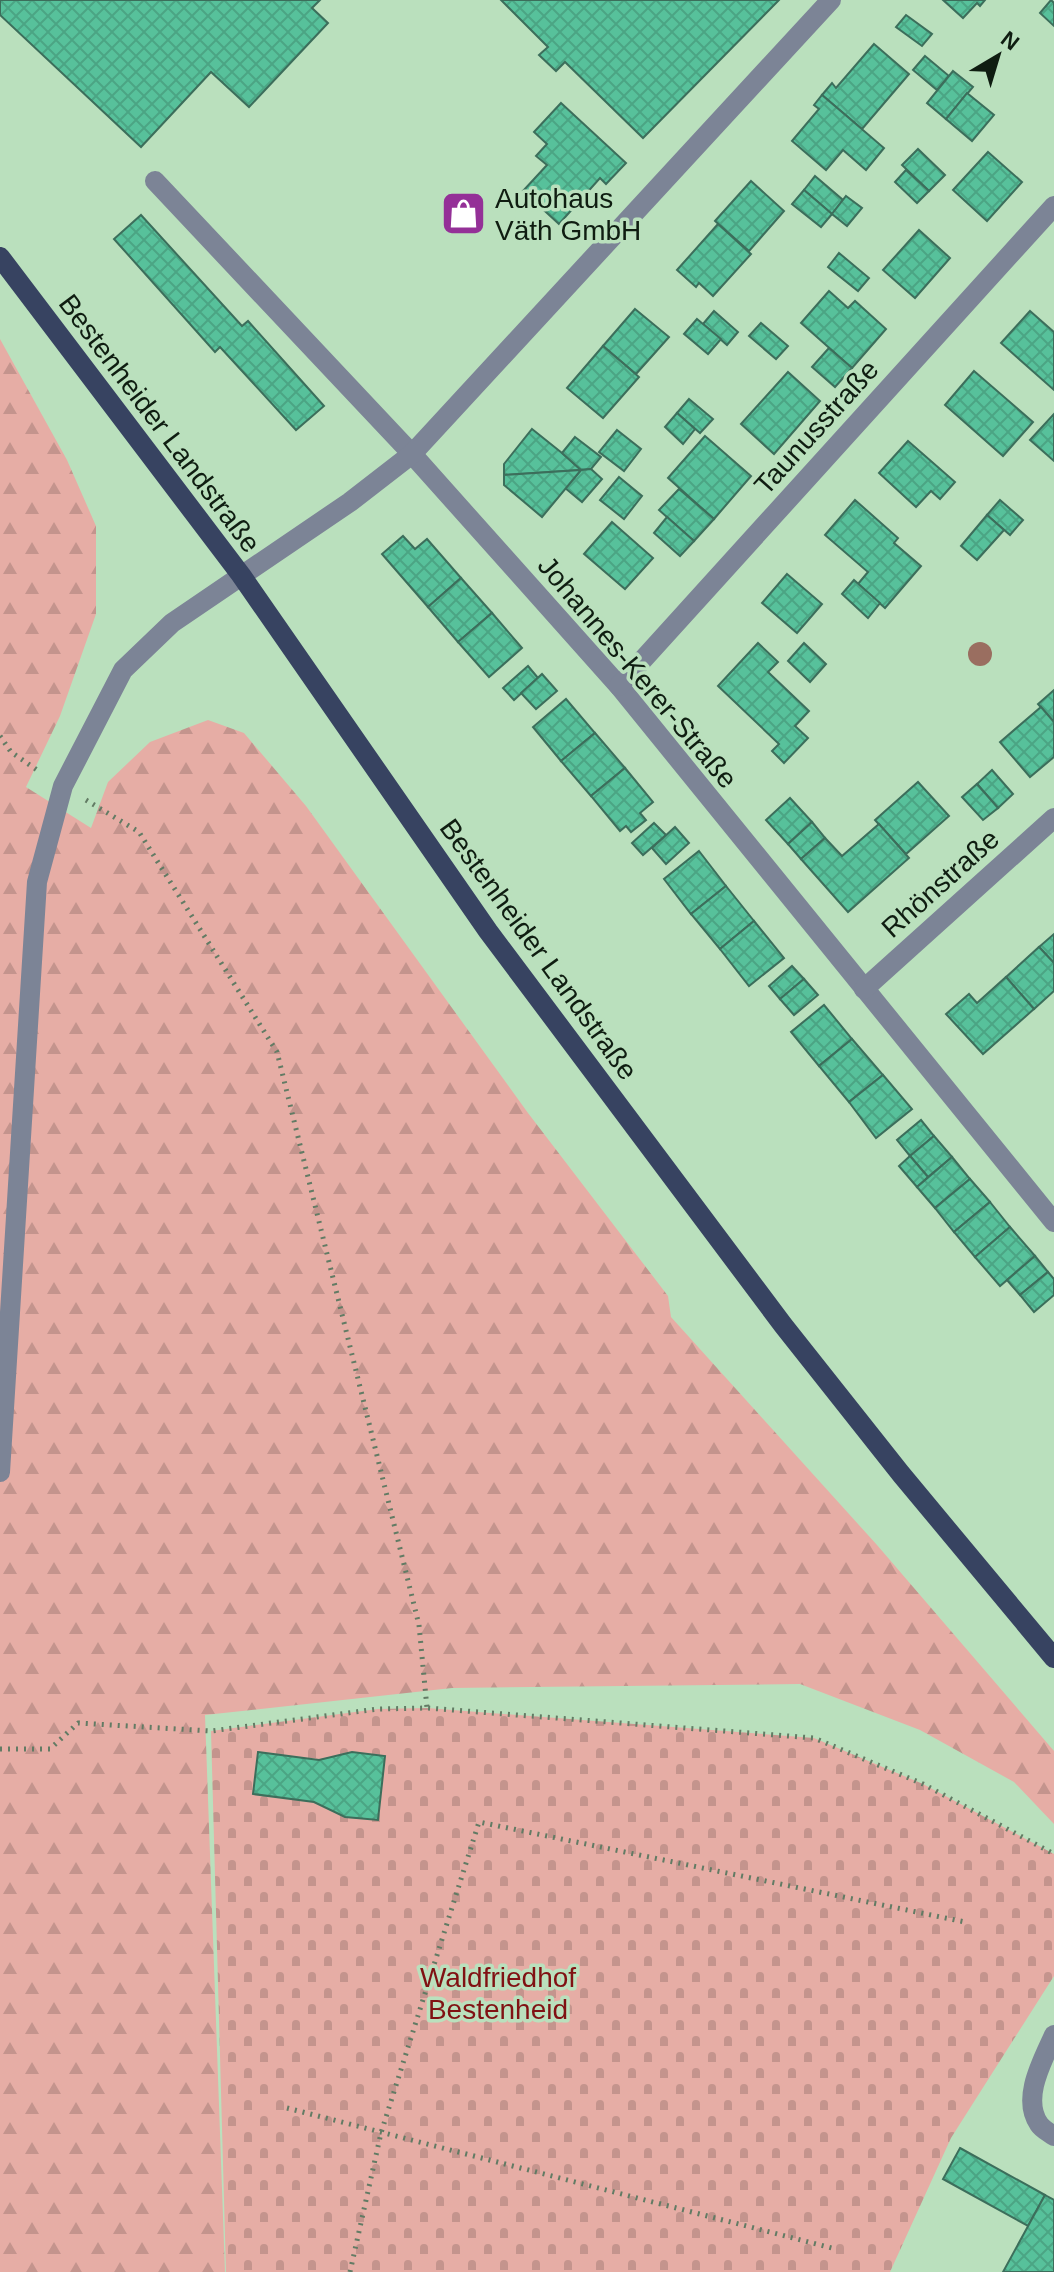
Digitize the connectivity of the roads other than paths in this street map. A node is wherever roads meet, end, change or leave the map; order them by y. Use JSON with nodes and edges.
{"nodes":[{"id":1,"x":831,"y":0,"type":"edge"},
{"id":2,"x":155,"y":181,"type":"dead end"},
{"id":3,"x":1054,"y":206,"type":"edge"},
{"id":4,"x":0,"y":257,"type":"edge"},
{"id":5,"x":412,"y":454,"type":"junction"},
{"id":6,"x":241,"y":575,"type":"junction"},
{"id":7,"x":619,"y":686,"type":"junction"},
{"id":8,"x":1054,"y":818,"type":"edge"},
{"id":9,"x":864,"y":989,"type":"junction"},
{"id":10,"x":1054,"y":1222,"type":"edge"},
{"id":11,"x":0,"y":1472,"type":"edge"},
{"id":12,"x":1054,"y":1658,"type":"edge"},
{"id":13,"x":1054,"y":2035,"type":"edge"},
{"id":14,"x":1054,"y":2136,"type":"edge"}],
"edges":[{"from":1,"to":5,"type":"street"},
{"from":2,"to":5,"type":"street","name":"Johannes-Kerer-Straße"},
{"from":3,"to":7,"type":"street","name":"Taunusstraße"},
{"from":4,"to":6,"type":"main road","name":"Bestenheider Landstraße"},
{"from":5,"to":6,"type":"street"},
{"from":5,"to":7,"type":"street","name":"Johannes-Kerer-Straße"},
{"from":6,"to":11,"type":"street"},
{"from":6,"to":12,"type":"main road","name":"Bestenheider Landstraße"},
{"from":7,"to":9,"type":"street","name":"Johannes-Kerer-Straße"},
{"from":8,"to":9,"type":"street","name":"Rhönstraße"},
{"from":9,"to":10,"type":"street","name":"Johannes-Kerer-Straße"},
{"from":13,"to":14,"type":"street"}]}
